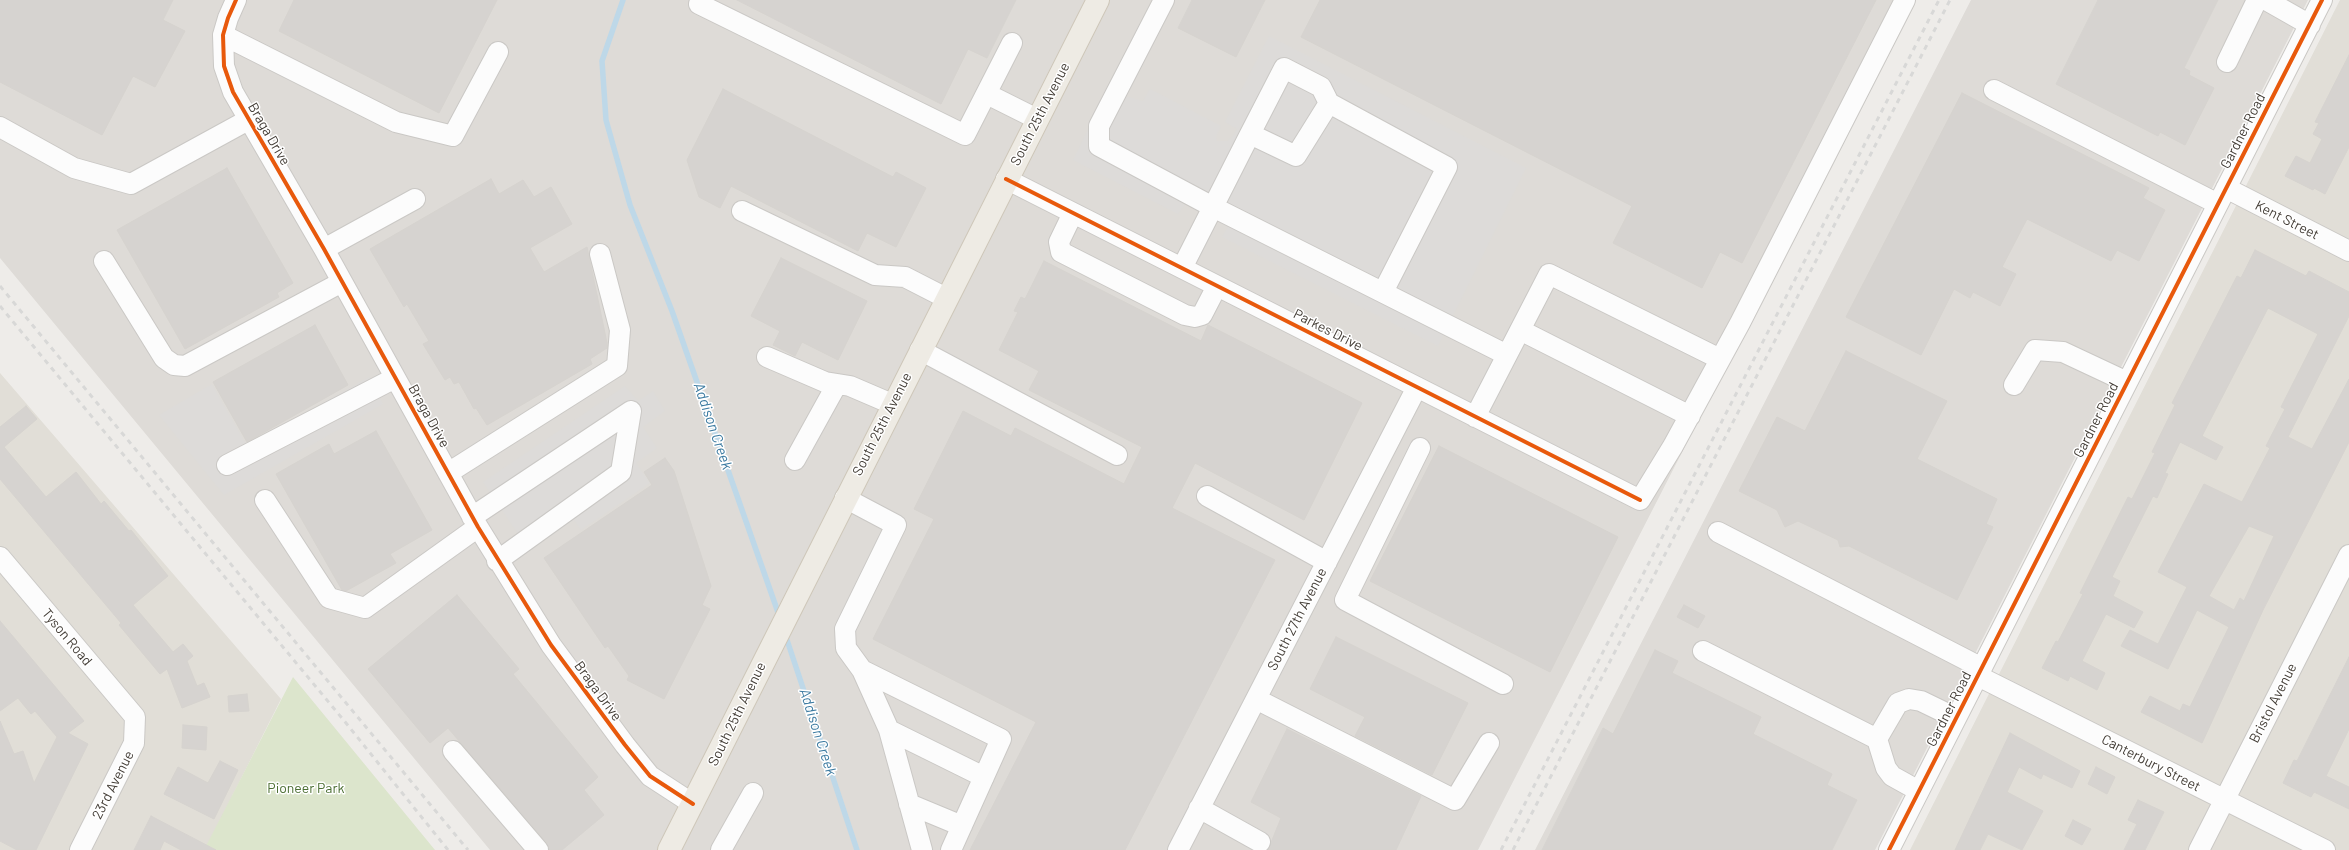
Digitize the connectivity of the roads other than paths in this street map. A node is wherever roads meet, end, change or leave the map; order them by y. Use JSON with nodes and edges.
{"nodes":[{"id":1,"x":236,"y":0,"type":"edge"},
{"id":2,"x":1098,"y":0,"type":"edge"},
{"id":3,"x":1164,"y":0,"type":"edge"},
{"id":4,"x":1905,"y":0,"type":"edge"},
{"id":5,"x":2257,"y":0,"type":"edge"},
{"id":6,"x":2266,"y":0,"type":"edge"},
{"id":7,"x":2322,"y":0,"type":"edge"},
{"id":8,"x":699,"y":4,"type":"dead end"},
{"id":9,"x":2310,"y":25,"type":"junction"},
{"id":10,"x":224,"y":35,"type":"junction"},
{"id":11,"x":1012,"y":43,"type":"dead end"},
{"id":12,"x":498,"y":52,"type":"dead end"},
{"id":13,"x":2227,"y":62,"type":"dead end"},
{"id":14,"x":1994,"y":90,"type":"dead end"},
{"id":15,"x":987,"y":94,"type":"junction"},
{"id":16,"x":1329,"y":103,"type":"junction"},
{"id":17,"x":1037,"y":119,"type":"junction"},
{"id":18,"x":248,"y":120,"type":"junction"},
{"id":19,"x":0,"y":127,"type":"edge"},
{"id":20,"x":1250,"y":134,"type":"junction"},
{"id":21,"x":1006,"y":179,"type":"junction"},
{"id":22,"x":2222,"y":196,"type":"junction"},
{"id":23,"x":415,"y":199,"type":"dead end"},
{"id":24,"x":1213,"y":207,"type":"junction"},
{"id":25,"x":742,"y":211,"type":"dead end"},
{"id":26,"x":1073,"y":213,"type":"junction"},
{"id":27,"x":324,"y":249,"type":"junction"},
{"id":28,"x":2349,"y":250,"type":"edge"},
{"id":29,"x":600,"y":254,"type":"dead end"},
{"id":30,"x":104,"y":261,"type":"dead end"},
{"id":31,"x":1182,"y":268,"type":"junction"},
{"id":32,"x":342,"y":282,"type":"junction"},
{"id":33,"x":1217,"y":286,"type":"junction"},
{"id":34,"x":1383,"y":292,"type":"junction"},
{"id":35,"x":946,"y":298,"type":"junction"},
{"id":36,"x":1520,"y":330,"type":"junction"},
{"id":37,"x":920,"y":350,"type":"junction"},
{"id":38,"x":1507,"y":355,"type":"junction"},
{"id":39,"x":767,"y":357,"type":"dead end"},
{"id":40,"x":1720,"y":359,"type":"junction"},
{"id":41,"x":395,"y":378,"type":"junction"},
{"id":42,"x":2128,"y":382,"type":"junction"},
{"id":43,"x":837,"y":384,"type":"junction"},
{"id":44,"x":2014,"y":384,"type":"dead end"},
{"id":45,"x":1417,"y":387,"type":"junction"},
{"id":46,"x":892,"y":404,"type":"junction"},
{"id":47,"x":1690,"y":416,"type":"junction"},
{"id":48,"x":1475,"y":417,"type":"junction"},
{"id":49,"x":1420,"y":448,"type":"dead end"},
{"id":50,"x":1117,"y":455,"type":"dead end"},
{"id":51,"x":795,"y":460,"type":"dead end"},
{"id":52,"x":227,"y":465,"type":"dead end"},
{"id":53,"x":448,"y":473,"type":"junction"},
{"id":54,"x":1207,"y":496,"type":"dead end"},
{"id":55,"x":845,"y":498,"type":"junction"},
{"id":56,"x":265,"y":500,"type":"dead end"},
{"id":57,"x":475,"y":522,"type":"junction"},
{"id":58,"x":1718,"y":532,"type":"dead end"},
{"id":59,"x":1330,"y":556,"type":"junction"},
{"id":60,"x":2349,"y":556,"type":"edge"},
{"id":61,"x":0,"y":557,"type":"edge"},
{"id":62,"x":498,"y":561,"type":"junction"},
{"id":63,"x":1363,"y":564,"type":"junction"},
{"id":64,"x":1702,"y":651,"type":"dead end"},
{"id":65,"x":862,"y":670,"type":"junction"},
{"id":66,"x":1980,"y":672,"type":"junction"},
{"id":67,"x":1503,"y":684,"type":"dead end"},
{"id":68,"x":1256,"y":699,"type":"junction"},
{"id":69,"x":134,"y":717,"type":"joint"},
{"id":70,"x":1956,"y":718,"type":"junction"},
{"id":71,"x":889,"y":730,"type":"junction"},
{"id":72,"x":1877,"y":739,"type":"junction"},
{"id":73,"x":1489,"y":743,"type":"dead end"},
{"id":74,"x":453,"y":751,"type":"dead end"},
{"id":75,"x":984,"y":777,"type":"junction"},
{"id":76,"x":1919,"y":791,"type":"junction"},
{"id":77,"x":754,"y":793,"type":"dead end"},
{"id":78,"x":2224,"y":799,"type":"junction"},
{"id":79,"x":693,"y":804,"type":"junction"},
{"id":80,"x":909,"y":804,"type":"junction"},
{"id":81,"x":1199,"y":808,"type":"junction"},
{"id":82,"x":962,"y":826,"type":"junction"},
{"id":83,"x":1260,"y":842,"type":"dead end"},
{"id":84,"x":80,"y":850,"type":"edge"},
{"id":85,"x":538,"y":850,"type":"edge"},
{"id":86,"x":669,"y":850,"type":"edge"},
{"id":87,"x":721,"y":850,"type":"edge"},
{"id":88,"x":922,"y":850,"type":"edge"},
{"id":89,"x":951,"y":850,"type":"edge"},
{"id":90,"x":1178,"y":850,"type":"edge"},
{"id":91,"x":1889,"y":850,"type":"edge"},
{"id":92,"x":2199,"y":850,"type":"edge"},
{"id":93,"x":2325,"y":850,"type":"edge"}],
"edges":[{"from":1,"to":10,"type":"street","name":"Braga Drive"},
{"from":2,"to":17,"type":"main road","name":"South 25th Avenue"},
{"from":3,"to":24,"type":"street"},
{"from":4,"to":40,"type":"street"},
{"from":5,"to":13,"type":"street"},
{"from":6,"to":9,"type":"street"},
{"from":7,"to":9,"type":"street","name":"Gardner Road"},
{"from":8,"to":15,"type":"street"},
{"from":9,"to":22,"type":"street","name":"Gardner Road"},
{"from":10,"to":12,"type":"street"},
{"from":10,"to":18,"type":"street","name":"Braga Drive"},
{"from":11,"to":15,"type":"street"},
{"from":14,"to":22,"type":"street","name":"Kent Street"},
{"from":15,"to":17,"type":"street"},
{"from":16,"to":20,"type":"street"},
{"from":16,"to":20,"type":"street"},
{"from":16,"to":34,"type":"street"},
{"from":17,"to":21,"type":"main road","name":"South 25th Avenue"},
{"from":18,"to":19,"type":"street"},
{"from":18,"to":27,"type":"street","name":"Braga Drive"},
{"from":20,"to":24,"type":"street"},
{"from":21,"to":26,"type":"street","name":"Parkes Drive"},
{"from":21,"to":35,"type":"main road","name":"South 25th Avenue"},
{"from":22,"to":28,"type":"street","name":"Kent Street"},
{"from":22,"to":42,"type":"street","name":"Gardner Road"},
{"from":23,"to":27,"type":"street"},
{"from":24,"to":31,"type":"street"},
{"from":24,"to":34,"type":"street"},
{"from":25,"to":35,"type":"street"},
{"from":26,"to":31,"type":"street","name":"Parkes Drive"},
{"from":26,"to":33,"type":"street"},
{"from":27,"to":32,"type":"street","name":"Braga Drive"},
{"from":29,"to":53,"type":"street"},
{"from":30,"to":32,"type":"street"},
{"from":31,"to":33,"type":"street","name":"Parkes Drive"},
{"from":32,"to":41,"type":"street","name":"Braga Drive"},
{"from":33,"to":45,"type":"street","name":"Parkes Drive"},
{"from":34,"to":38,"type":"street"},
{"from":35,"to":37,"type":"main road","name":"South 25th Avenue"},
{"from":36,"to":38,"type":"street"},
{"from":36,"to":40,"type":"street"},
{"from":36,"to":47,"type":"street"},
{"from":37,"to":46,"type":"main road","name":"South 25th Avenue"},
{"from":37,"to":50,"type":"street"},
{"from":38,"to":48,"type":"street"},
{"from":39,"to":43,"type":"street"},
{"from":40,"to":47,"type":"street"},
{"from":41,"to":52,"type":"street"},
{"from":41,"to":53,"type":"street","name":"Braga Drive"},
{"from":42,"to":44,"type":"street"},
{"from":42,"to":66,"type":"street","name":"Gardner Road"},
{"from":43,"to":46,"type":"street"},
{"from":43,"to":51,"type":"street"},
{"from":45,"to":48,"type":"street","name":"Parkes Drive"},
{"from":45,"to":59,"type":"street","name":"South 27th Avenue"},
{"from":46,"to":55,"type":"main road","name":"South 25th Avenue"},
{"from":47,"to":48,"type":"street","name":"Parkes Drive"},
{"from":49,"to":63,"type":"street"},
{"from":53,"to":57,"type":"street","name":"Braga Drive"},
{"from":54,"to":59,"type":"street"},
{"from":55,"to":65,"type":"street"},
{"from":55,"to":79,"type":"main road","name":"South 25th Avenue"},
{"from":56,"to":57,"type":"street"},
{"from":57,"to":62,"type":"street","name":"Braga Drive"},
{"from":57,"to":62,"type":"street"},
{"from":58,"to":66,"type":"street","name":"Canterbury Street"},
{"from":59,"to":63,"type":"street"},
{"from":59,"to":68,"type":"street","name":"South 27th Avenue"},
{"from":60,"to":78,"type":"street","name":"Bristol Avenue"},
{"from":61,"to":69,"type":"street","name":"Tyson Road"},
{"from":62,"to":79,"type":"street","name":"Braga Drive"},
{"from":63,"to":67,"type":"street"},
{"from":64,"to":72,"type":"street"},
{"from":65,"to":71,"type":"street"},
{"from":65,"to":75,"type":"street"},
{"from":66,"to":70,"type":"street","name":"Gardner Road"},
{"from":66,"to":78,"type":"street","name":"Canterbury Street"},
{"from":68,"to":73,"type":"street"},
{"from":68,"to":81,"type":"street","name":"South 27th Avenue"},
{"from":69,"to":84,"type":"street","name":"23rd Avenue"},
{"from":70,"to":72,"type":"street"},
{"from":70,"to":76,"type":"street","name":"Gardner Road"},
{"from":71,"to":75,"type":"street"},
{"from":71,"to":80,"type":"street"},
{"from":72,"to":76,"type":"street"},
{"from":74,"to":85,"type":"street"},
{"from":75,"to":82,"type":"street"},
{"from":76,"to":91,"type":"street","name":"Gardner Road"},
{"from":77,"to":87,"type":"street"},
{"from":78,"to":92,"type":"street","name":"Bristol Avenue"},
{"from":78,"to":93,"type":"street","name":"Canterbury Street"},
{"from":79,"to":86,"type":"main road","name":"South 25th Avenue"},
{"from":80,"to":82,"type":"street"},
{"from":80,"to":88,"type":"street"},
{"from":81,"to":83,"type":"street"},
{"from":81,"to":90,"type":"street","name":"South 27th Avenue"},
{"from":82,"to":89,"type":"street"}]}
